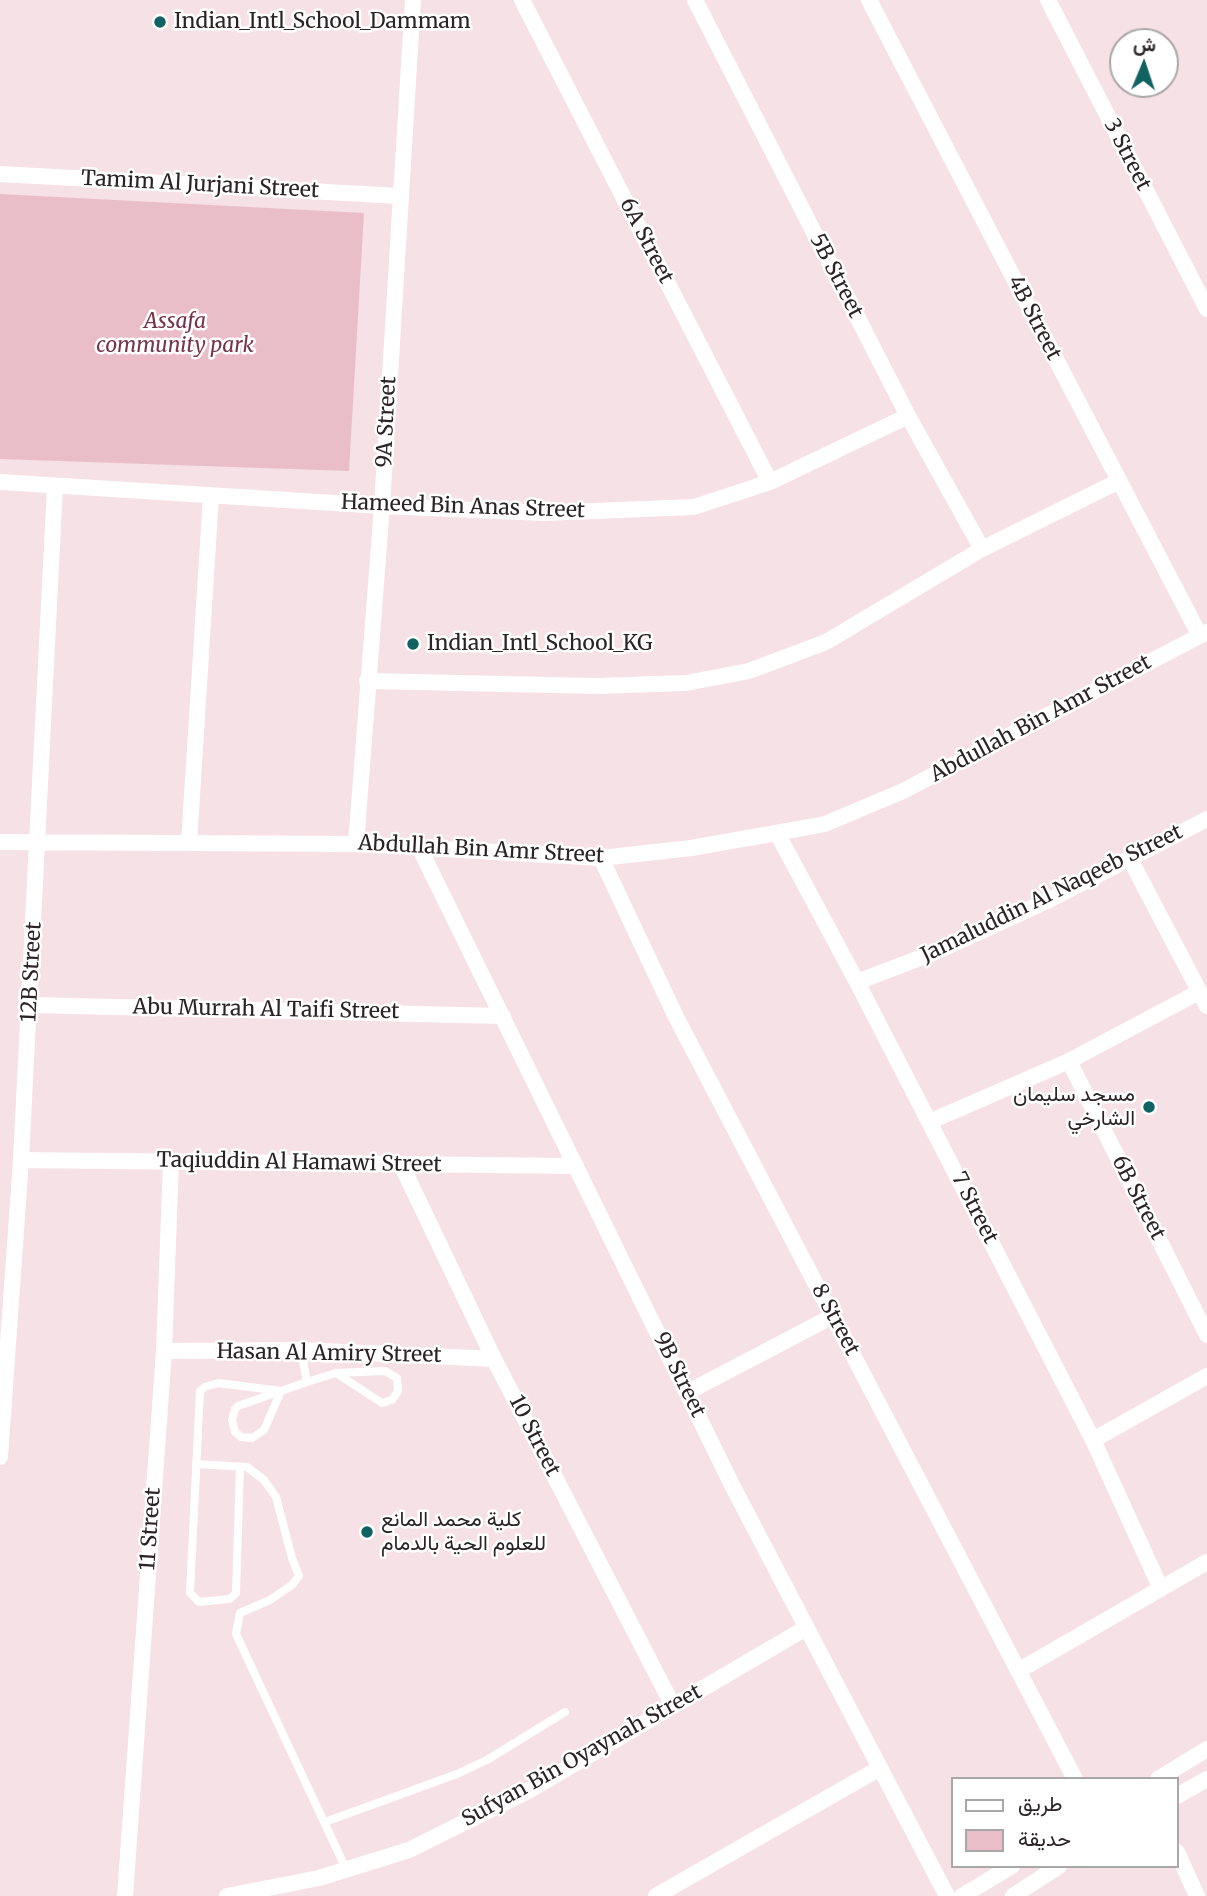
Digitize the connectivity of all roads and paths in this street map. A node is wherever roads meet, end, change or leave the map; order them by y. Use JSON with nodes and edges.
{"nodes":[{"id":1,"x":413,"y":0,"type":"edge"},
{"id":2,"x":522,"y":0,"type":"edge"},
{"id":3,"x":695,"y":0,"type":"edge"},
{"id":4,"x":869,"y":0,"type":"edge"},
{"id":5,"x":1048,"y":0,"type":"edge"},
{"id":6,"x":0,"y":174,"type":"edge"},
{"id":7,"x":400,"y":196,"type":"junction"},
{"id":8,"x":1207,"y":309,"type":"edge"},
{"id":9,"x":908,"y":416,"type":"junction"},
{"id":10,"x":1119,"y":481,"type":"junction"},
{"id":11,"x":0,"y":482,"type":"edge"},
{"id":12,"x":770,"y":482,"type":"junction"},
{"id":13,"x":55,"y":486,"type":"junction"},
{"id":14,"x":211,"y":496,"type":"junction"},
{"id":15,"x":382,"y":506,"type":"junction"},
{"id":16,"x":982,"y":549,"type":"junction"},
{"id":17,"x":1203,"y":634,"type":"edge"},
{"id":18,"x":367,"y":681,"type":"junction"},
{"id":19,"x":1207,"y":819,"type":"edge"},
{"id":20,"x":777,"y":833,"type":"junction"},
{"id":21,"x":0,"y":842,"type":"edge"},
{"id":22,"x":38,"y":842,"type":"junction"},
{"id":23,"x":189,"y":843,"type":"junction"},
{"id":24,"x":356,"y":844,"type":"junction"},
{"id":25,"x":420,"y":849,"type":"junction"},
{"id":26,"x":600,"y":858,"type":"junction"},
{"id":27,"x":1130,"y":859,"type":"junction"},
{"id":28,"x":857,"y":982,"type":"junction"},
{"id":29,"x":1203,"y":999,"type":"edge"},
{"id":30,"x":30,"y":1004,"type":"junction"},
{"id":31,"x":502,"y":1016,"type":"junction"},
{"id":32,"x":1069,"y":1061,"type":"junction"},
{"id":33,"x":929,"y":1122,"type":"junction"},
{"id":34,"x":21,"y":1160,"type":"junction"},
{"id":35,"x":171,"y":1161,"type":"junction"},
{"id":36,"x":401,"y":1164,"type":"junction"},
{"id":37,"x":576,"y":1166,"type":"junction"},
{"id":38,"x":833,"y":1316,"type":"junction"},
{"id":39,"x":1207,"y":1335,"type":"edge"},
{"id":40,"x":301,"y":1350,"type":"junction"},
{"id":41,"x":164,"y":1351,"type":"junction"},
{"id":42,"x":494,"y":1359,"type":"junction"},
{"id":43,"x":336,"y":1373,"type":"junction"},
{"id":44,"x":1207,"y":1376,"type":"edge"},
{"id":45,"x":307,"y":1382,"type":"junction"},
{"id":46,"x":281,"y":1391,"type":"junction"},
{"id":47,"x":688,"y":1392,"type":"junction"},
{"id":48,"x":1093,"y":1440,"type":"junction"},
{"id":49,"x":0,"y":1457,"type":"edge"},
{"id":50,"x":196,"y":1464,"type":"junction"},
{"id":51,"x":240,"y":1467,"type":"junction"},
{"id":52,"x":1207,"y":1562,"type":"edge"},
{"id":53,"x":1161,"y":1589,"type":"junction"},
{"id":54,"x":806,"y":1628,"type":"junction"},
{"id":55,"x":1018,"y":1671,"type":"junction"},
{"id":56,"x":673,"y":1706,"type":"junction"},
{"id":57,"x":565,"y":1712,"type":"dead end"},
{"id":58,"x":1207,"y":1749,"type":"edge"},
{"id":59,"x":880,"y":1768,"type":"junction"},
{"id":60,"x":1074,"y":1777,"type":"edge"},
{"id":61,"x":1160,"y":1777,"type":"edge"},
{"id":62,"x":1207,"y":1779,"type":"edge"},
{"id":63,"x":1179,"y":1795,"type":"edge"},
{"id":64,"x":326,"y":1822,"type":"junction"},
{"id":65,"x":1179,"y":1856,"type":"edge"},
{"id":66,"x":1009,"y":1868,"type":"edge"},
{"id":67,"x":1056,"y":1868,"type":"edge"},
{"id":68,"x":346,"y":1869,"type":"junction"},
{"id":69,"x":125,"y":1896,"type":"edge"},
{"id":70,"x":227,"y":1896,"type":"edge"},
{"id":71,"x":656,"y":1896,"type":"edge"},
{"id":72,"x":947,"y":1896,"type":"edge"},
{"id":73,"x":962,"y":1896,"type":"edge"},
{"id":74,"x":1013,"y":1896,"type":"edge"},
{"id":75,"x":1197,"y":1896,"type":"edge"}],
"edges":[{"from":1,"to":7,"type":"street","name":"9A Street"},
{"from":2,"to":12,"type":"street","name":"6A Street"},
{"from":3,"to":9,"type":"street","name":"5B Street"},
{"from":4,"to":10,"type":"street","name":"4B Street"},
{"from":5,"to":8,"type":"street","name":"3 Street"},
{"from":6,"to":7,"type":"street","name":"Tamim Al Jurjani Street"},
{"from":7,"to":15,"type":"street","name":"9A Street"},
{"from":9,"to":12,"type":"street","name":"Hameed Bin Anas Street"},
{"from":9,"to":16,"type":"street","name":"5B Street"},
{"from":10,"to":16,"type":"street"},
{"from":10,"to":17,"type":"street","name":"4B Street"},
{"from":11,"to":13,"type":"street","name":"Hameed Bin Anas Street"},
{"from":12,"to":15,"type":"street","name":"Hameed Bin Anas Street"},
{"from":13,"to":14,"type":"street","name":"Hameed Bin Anas Street"},
{"from":13,"to":22,"type":"street","name":"12B Street"},
{"from":14,"to":15,"type":"street","name":"Hameed Bin Anas Street"},
{"from":14,"to":23,"type":"street"},
{"from":15,"to":18,"type":"street","name":"9A Street"},
{"from":16,"to":18,"type":"street"},
{"from":17,"to":20,"type":"street","name":"Abdullah Bin Amr Street"},
{"from":18,"to":24,"type":"street","name":"9A Street"},
{"from":19,"to":27,"type":"street","name":"Jamaluddin Al Naqeeb Street"},
{"from":20,"to":26,"type":"street","name":"Abdullah Bin Amr Street"},
{"from":20,"to":28,"type":"street","name":"7 Street"},
{"from":21,"to":22,"type":"street","name":"Abdullah Bin Amr Street"},
{"from":22,"to":23,"type":"street","name":"Abdullah Bin Amr Street"},
{"from":22,"to":30,"type":"street","name":"12B Street"},
{"from":23,"to":24,"type":"street","name":"Abdullah Bin Amr Street"},
{"from":24,"to":25,"type":"street","name":"Abdullah Bin Amr Street"},
{"from":25,"to":26,"type":"street","name":"Abdullah Bin Amr Street"},
{"from":25,"to":31,"type":"street","name":"9B Street"},
{"from":26,"to":38,"type":"street","name":"8 Street"},
{"from":27,"to":28,"type":"street","name":"Jamaluddin Al Naqeeb Street"},
{"from":27,"to":29,"type":"street"},
{"from":28,"to":33,"type":"street","name":"7 Street"},
{"from":29,"to":32,"type":"street"},
{"from":30,"to":31,"type":"street","name":"Abu Murrah Al Taifi Street"},
{"from":30,"to":34,"type":"street","name":"12B Street"},
{"from":31,"to":37,"type":"street","name":"9B Street"},
{"from":32,"to":33,"type":"street"},
{"from":32,"to":39,"type":"street","name":"6B Street"},
{"from":33,"to":48,"type":"street","name":"7 Street"},
{"from":34,"to":35,"type":"street","name":"Taqiuddin Al Hamawi Street"},
{"from":34,"to":49,"type":"street","name":"12B Street"},
{"from":35,"to":36,"type":"street","name":"Taqiuddin Al Hamawi Street"},
{"from":35,"to":41,"type":"street","name":"11 Street"},
{"from":36,"to":37,"type":"street","name":"Taqiuddin Al Hamawi Street"},
{"from":36,"to":42,"type":"street","name":"10 Street"},
{"from":37,"to":47,"type":"street","name":"9B Street"},
{"from":38,"to":47,"type":"street"},
{"from":38,"to":55,"type":"street","name":"8 Street"},
{"from":40,"to":41,"type":"street","name":"Hasan Al Amiry Street"},
{"from":40,"to":42,"type":"street","name":"Hasan Al Amiry Street"},
{"from":40,"to":45,"type":"lane"},
{"from":41,"to":69,"type":"street","name":"11 Street"},
{"from":42,"to":56,"type":"street","name":"10 Street"},
{"from":43,"to":43,"type":"lane"},
{"from":43,"to":45,"type":"lane"},
{"from":44,"to":48,"type":"street"},
{"from":45,"to":46,"type":"lane"},
{"from":46,"to":46,"type":"lane"},
{"from":46,"to":50,"type":"lane"},
{"from":47,"to":54,"type":"street","name":"9B Street"},
{"from":48,"to":53,"type":"street","name":"7 Street"},
{"from":50,"to":51,"type":"lane"},
{"from":50,"to":51,"type":"lane"},
{"from":51,"to":64,"type":"lane"},
{"from":52,"to":53,"type":"street"},
{"from":53,"to":55,"type":"street"},
{"from":54,"to":56,"type":"street","name":"Sufyan Bin Oyaynah Street"},
{"from":54,"to":59,"type":"street","name":"9B Street"},
{"from":55,"to":60,"type":"street","name":"8 Street"},
{"from":56,"to":68,"type":"street","name":"Sufyan Bin Oyaynah Street"},
{"from":57,"to":64,"type":"lane"},
{"from":58,"to":61,"type":"street"},
{"from":59,"to":71,"type":"street"},
{"from":59,"to":72,"type":"street","name":"9B Street"},
{"from":62,"to":63,"type":"street"},
{"from":64,"to":68,"type":"lane"},
{"from":65,"to":75,"type":"street"},
{"from":66,"to":73,"type":"street"},
{"from":67,"to":74,"type":"street"},
{"from":68,"to":70,"type":"street","name":"Sufyan Bin Oyaynah Street"}]}
